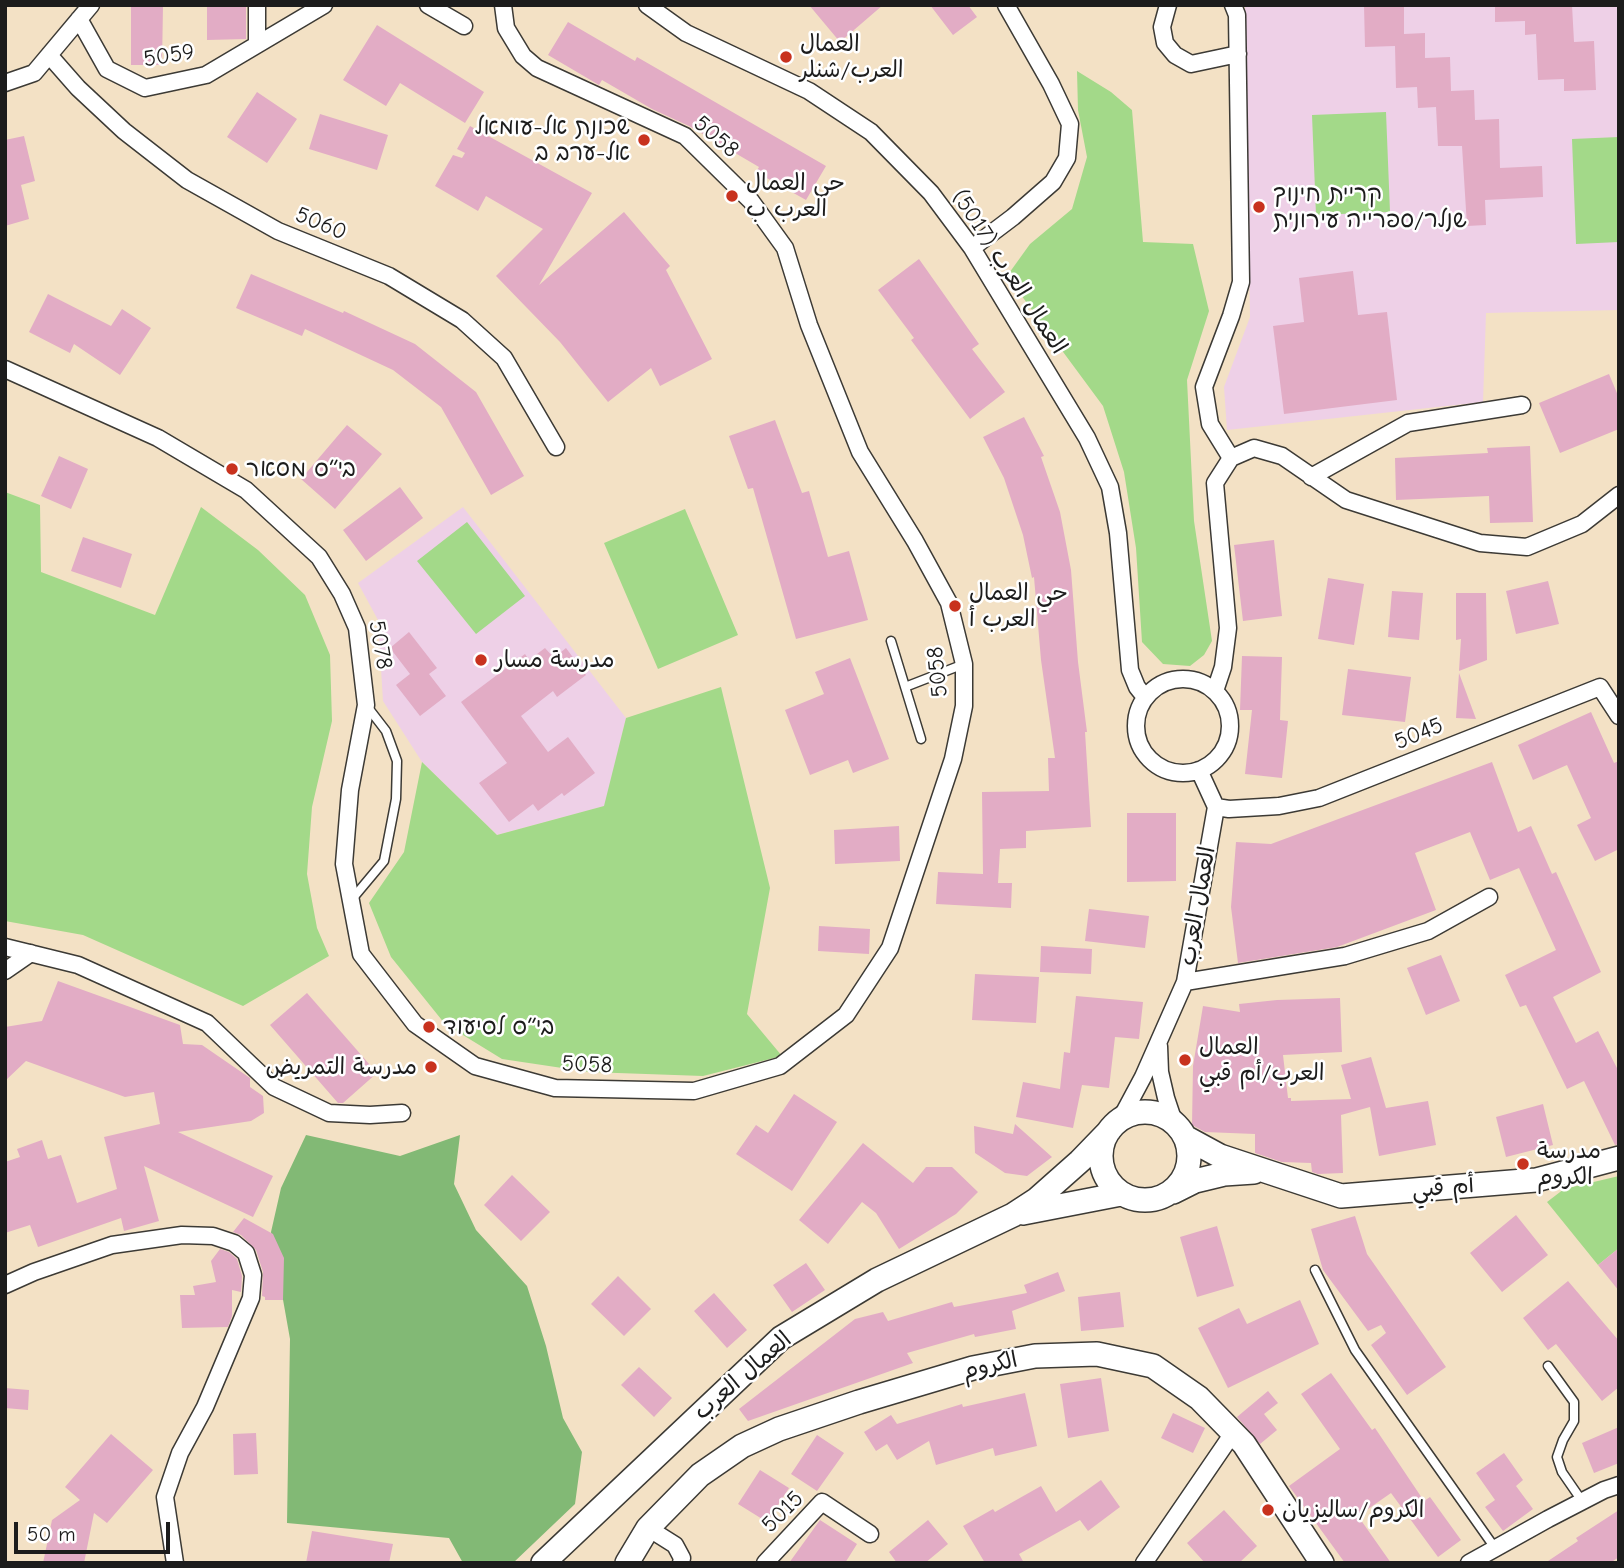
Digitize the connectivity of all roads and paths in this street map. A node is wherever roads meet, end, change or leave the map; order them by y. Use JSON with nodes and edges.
{"nodes":[{"id":1,"x":91,"y":5,"type":"edge"},
{"id":2,"x":257,"y":5,"type":"edge"},
{"id":3,"x":324,"y":5,"type":"edge"},
{"id":4,"x":428,"y":5,"type":"edge"},
{"id":5,"x":503,"y":5,"type":"edge"},
{"id":6,"x":647,"y":5,"type":"edge"},
{"id":7,"x":1006,"y":5,"type":"edge"},
{"id":8,"x":1168,"y":5,"type":"edge"},
{"id":9,"x":1233,"y":5,"type":"edge"},
{"id":10,"x":79,"y":19,"type":"junction"},
{"id":11,"x":464,"y":26,"type":"dead end"},
{"id":12,"x":257,"y":43,"type":"junction"},
{"id":13,"x":1238,"y":54,"type":"junction"},
{"id":14,"x":49,"y":55,"type":"junction"},
{"id":15,"x":5,"y":83,"type":"edge"},
{"id":16,"x":972,"y":248,"type":"junction"},
{"id":17,"x":5,"y":369,"type":"edge"},
{"id":18,"x":1522,"y":405,"type":"dead end"},
{"id":19,"x":556,"y":447,"type":"dead end"},
{"id":20,"x":1231,"y":458,"type":"junction"},
{"id":21,"x":1311,"y":477,"type":"junction"},
{"id":22,"x":1619,"y":495,"type":"edge"},
{"id":23,"x":891,"y":641,"type":"dead end"},
{"id":24,"x":964,"y":664,"type":"junction"},
{"id":25,"x":905,"y":687,"type":"junction"},
{"id":26,"x":1214,"y":691,"type":"junction"},
{"id":27,"x":1145,"y":697,"type":"junction"},
{"id":28,"x":366,"y":705,"type":"junction"},
{"id":29,"x":1619,"y":716,"type":"edge"},
{"id":30,"x":921,"y":739,"type":"dead end"},
{"id":31,"x":1199,"y":770,"type":"junction"},
{"id":32,"x":1216,"y":807,"type":"junction"},
{"id":33,"x":1489,"y":897,"type":"dead end"},
{"id":34,"x":351,"y":900,"type":"junction"},
{"id":35,"x":5,"y":947,"type":"edge"},
{"id":36,"x":31,"y":953,"type":"junction"},
{"id":37,"x":5,"y":971,"type":"edge"},
{"id":38,"x":1185,"y":982,"type":"junction"},
{"id":39,"x":1158,"y":1041,"type":"junction"},
{"id":40,"x":475,"y":1066,"type":"joint"},
{"id":41,"x":402,"y":1113,"type":"dead end"},
{"id":42,"x":1114,"y":1126,"type":"junction"},
{"id":43,"x":1180,"y":1131,"type":"junction"},
{"id":44,"x":1619,"y":1158,"type":"edge"},
{"id":45,"x":1268,"y":1171,"type":"junction"},
{"id":46,"x":1121,"y":1194,"type":"junction"},
{"id":47,"x":1163,"y":1196,"type":"junction"},
{"id":48,"x":1013,"y":1215,"type":"junction"},
{"id":49,"x":1315,"y":1270,"type":"dead end"},
{"id":50,"x":5,"y":1285,"type":"edge"},
{"id":51,"x":1548,"y":1366,"type":"dead end"},
{"id":52,"x":1233,"y":1433,"type":"junction"},
{"id":53,"x":1619,"y":1485,"type":"edge"},
{"id":54,"x":1582,"y":1501,"type":"junction"},
{"id":55,"x":648,"y":1528,"type":"junction"},
{"id":56,"x":870,"y":1534,"type":"dead end"},
{"id":57,"x":1495,"y":1548,"type":"junction"},
{"id":58,"x":175,"y":1563,"type":"edge"},
{"id":59,"x":542,"y":1563,"type":"edge"},
{"id":60,"x":627,"y":1563,"type":"edge"},
{"id":61,"x":681,"y":1563,"type":"edge"},
{"id":62,"x":765,"y":1563,"type":"edge"},
{"id":63,"x":1144,"y":1563,"type":"edge"},
{"id":64,"x":1322,"y":1563,"type":"edge"},
{"id":65,"x":1469,"y":1563,"type":"edge"}],
"edges":[{"from":1,"to":10,"type":"street"},
{"from":2,"to":12,"type":"street"},
{"from":3,"to":12,"type":"street","name":"5059"},
{"from":4,"to":11,"type":"street"},
{"from":5,"to":24,"type":"street","name":"5058"},
{"from":6,"to":16,"type":"street","name":"العمال العرب (5017)"},
{"from":7,"to":16,"type":"street"},
{"from":8,"to":13,"type":"street"},
{"from":9,"to":13,"type":"street"},
{"from":10,"to":12,"type":"street","name":"5059"},
{"from":10,"to":14,"type":"street"},
{"from":13,"to":20,"type":"street"},
{"from":14,"to":15,"type":"street"},
{"from":14,"to":19,"type":"street","name":"5060"},
{"from":16,"to":27,"type":"street","name":"العمال العرب (5017)"},
{"from":17,"to":28,"type":"street","name":"5078"},
{"from":18,"to":21,"type":"street"},
{"from":20,"to":21,"type":"street"},
{"from":20,"to":26,"type":"street"},
{"from":21,"to":22,"type":"street"},
{"from":23,"to":25,"type":"lane"},
{"from":24,"to":25,"type":"lane"},
{"from":24,"to":40,"type":"street","name":"5058"},
{"from":25,"to":30,"type":"lane"},
{"from":26,"to":27,"type":"street"},
{"from":26,"to":31,"type":"street"},
{"from":27,"to":31,"type":"street"},
{"from":28,"to":34,"type":"street","name":"5078"},
{"from":28,"to":34,"type":"lane"},
{"from":29,"to":32,"type":"street","name":"5045"},
{"from":31,"to":32,"type":"street"},
{"from":32,"to":38,"type":"street","name":"العمال العرب"},
{"from":33,"to":38,"type":"street"},
{"from":34,"to":40,"type":"street","name":"5078"},
{"from":35,"to":36,"type":"street"},
{"from":36,"to":37,"type":"street"},
{"from":36,"to":41,"type":"street"},
{"from":38,"to":39,"type":"street","name":"العمال العرب"},
{"from":39,"to":42,"type":"street","name":"العمال العرب"},
{"from":39,"to":43,"type":"street","name":"العمال العرب"},
{"from":42,"to":43,"type":"street"},
{"from":42,"to":46,"type":"street"},
{"from":42,"to":48,"type":"street","name":"العمال العرب"},
{"from":43,"to":45,"type":"street","name":"أم قبي"},
{"from":43,"to":47,"type":"street"},
{"from":44,"to":45,"type":"street","name":"أم قبي"},
{"from":45,"to":47,"type":"street","name":"أم قبي"},
{"from":46,"to":47,"type":"street"},
{"from":46,"to":48,"type":"street","name":"العمال العرب"},
{"from":48,"to":59,"type":"street","name":"العمال العرب"},
{"from":49,"to":57,"type":"lane"},
{"from":50,"to":58,"type":"street"},
{"from":51,"to":54,"type":"lane"},
{"from":52,"to":55,"type":"street","name":"الكروم"},
{"from":52,"to":63,"type":"street"},
{"from":52,"to":64,"type":"street","name":"الكروم"},
{"from":53,"to":54,"type":"street"},
{"from":54,"to":57,"type":"street"},
{"from":55,"to":60,"type":"street","name":"الكروم"},
{"from":55,"to":61,"type":"street"},
{"from":56,"to":62,"type":"street","name":"5015"},
{"from":57,"to":65,"type":"street"}]}
